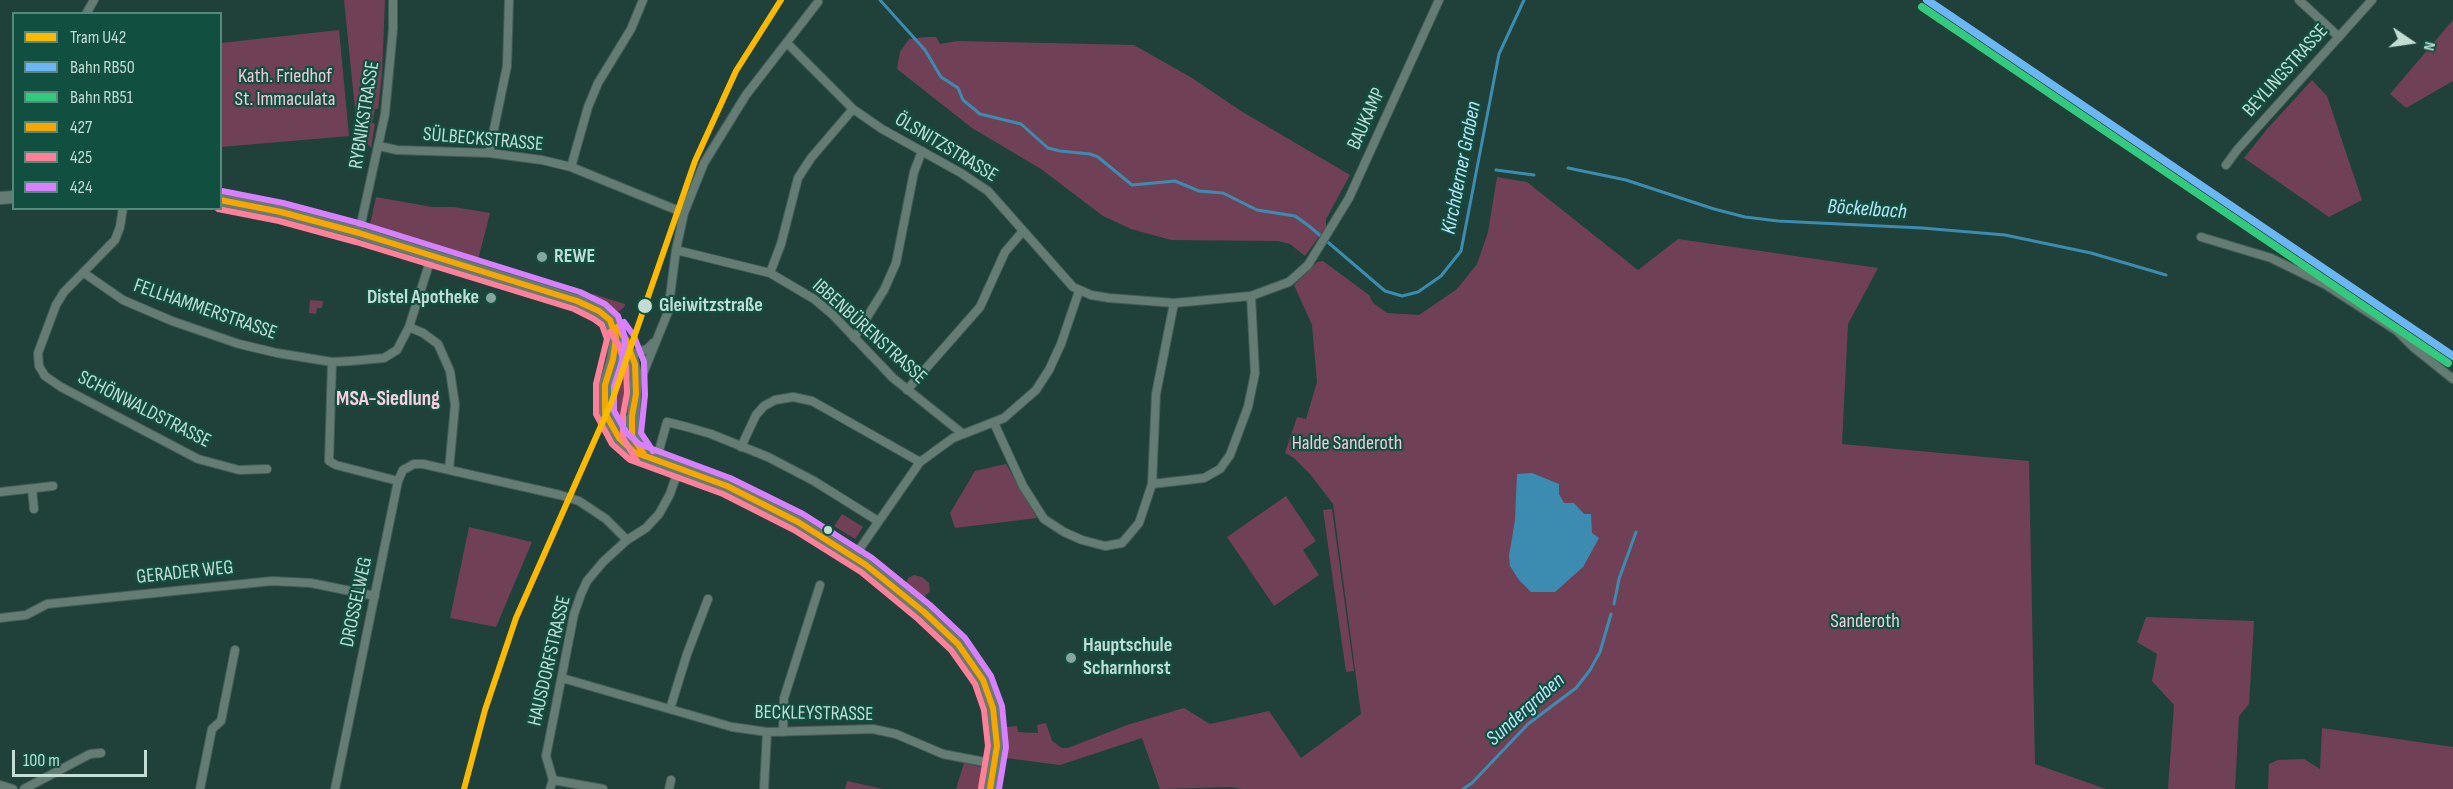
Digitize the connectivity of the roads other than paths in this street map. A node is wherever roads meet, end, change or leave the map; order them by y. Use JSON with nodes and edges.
{"nodes":[{"id":1,"x":393,"y":0,"type":"edge"},
{"id":2,"x":509,"y":0,"type":"edge"},
{"id":3,"x":643,"y":0,"type":"edge"},
{"id":4,"x":1439,"y":0,"type":"edge"},
{"id":5,"x":2299,"y":0,"type":"edge"},
{"id":6,"x":2372,"y":0,"type":"edge"},
{"id":7,"x":818,"y":2,"type":"dead end"},
{"id":8,"x":2339,"y":37,"type":"junction"},
{"id":9,"x":787,"y":43,"type":"junction"},
{"id":10,"x":853,"y":109,"type":"junction"},
{"id":11,"x":379,"y":146,"type":"junction"},
{"id":12,"x":922,"y":151,"type":"junction"},
{"id":13,"x":489,"y":153,"type":"junction"},
{"id":14,"x":2226,"y":165,"type":"dead end"},
{"id":15,"x":571,"y":167,"type":"junction"},
{"id":16,"x":222,"y":200,"type":"edge"},
{"id":17,"x":123,"y":210,"type":"edge"},
{"id":18,"x":684,"y":213,"type":"junction"},
{"id":19,"x":1023,"y":231,"type":"junction"},
{"id":20,"x":359,"y":233,"type":"junction"},
{"id":21,"x":2200,"y":237,"type":"dead end"},
{"id":22,"x":676,"y":250,"type":"junction"},
{"id":23,"x":432,"y":255,"type":"junction"},
{"id":24,"x":84,"y":273,"type":"junction"},
{"id":25,"x":770,"y":273,"type":"junction"},
{"id":26,"x":1079,"y":291,"type":"junction"},
{"id":27,"x":1251,"y":296,"type":"junction"},
{"id":28,"x":1174,"y":303,"type":"junction"},
{"id":29,"x":609,"y":320,"type":"junction"},
{"id":30,"x":409,"y":327,"type":"junction"},
{"id":31,"x":657,"y":338,"type":"junction"},
{"id":32,"x":854,"y":338,"type":"junction"},
{"id":33,"x":631,"y":354,"type":"junction"},
{"id":34,"x":332,"y":362,"type":"junction"},
{"id":35,"x":612,"y":362,"type":"junction"},
{"id":36,"x":2453,"y":379,"type":"edge"},
{"id":37,"x":907,"y":390,"type":"junction"},
{"id":38,"x":636,"y":394,"type":"junction"},
{"id":39,"x":632,"y":416,"type":"junction"},
{"id":40,"x":994,"y":423,"type":"junction"},
{"id":41,"x":611,"y":425,"type":"junction"},
{"id":42,"x":963,"y":434,"type":"junction"},
{"id":43,"x":741,"y":447,"type":"junction"},
{"id":44,"x":650,"y":458,"type":"junction"},
{"id":45,"x":920,"y":462,"type":"junction"},
{"id":46,"x":679,"y":468,"type":"junction"},
{"id":47,"x":267,"y":469,"type":"dead end"},
{"id":48,"x":449,"y":471,"type":"junction"},
{"id":49,"x":398,"y":481,"type":"junction"},
{"id":50,"x":1152,"y":484,"type":"junction"},
{"id":51,"x":52,"y":486,"type":"dead end"},
{"id":52,"x":32,"y":489,"type":"junction"},
{"id":53,"x":0,"y":492,"type":"edge"},
{"id":54,"x":34,"y":509,"type":"dead end"},
{"id":55,"x":878,"y":521,"type":"junction"},
{"id":56,"x":627,"y":540,"type":"junction"},
{"id":57,"x":854,"y":557,"type":"junction"},
{"id":58,"x":820,"y":585,"type":"dead end"},
{"id":59,"x":375,"y":596,"type":"junction"},
{"id":60,"x":708,"y":599,"type":"dead end"},
{"id":61,"x":0,"y":618,"type":"edge"},
{"id":62,"x":235,"y":650,"type":"dead end"},
{"id":63,"x":562,"y":678,"type":"junction"},
{"id":64,"x":670,"y":709,"type":"junction"},
{"id":65,"x":767,"y":732,"type":"junction"},
{"id":66,"x":783,"y":732,"type":"junction"},
{"id":67,"x":101,"y":753,"type":"dead end"},
{"id":68,"x":995,"y":764,"type":"junction"},
{"id":69,"x":553,"y":780,"type":"junction"},
{"id":70,"x":0,"y":785,"type":"edge"},
{"id":71,"x":14,"y":789,"type":"edge"},
{"id":72,"x":24,"y":789,"type":"edge"},
{"id":73,"x":200,"y":789,"type":"edge"},
{"id":74,"x":335,"y":789,"type":"edge"},
{"id":75,"x":550,"y":789,"type":"edge"},
{"id":76,"x":603,"y":789,"type":"edge"},
{"id":77,"x":764,"y":789,"type":"edge"},
{"id":78,"x":990,"y":789,"type":"edge"}],
"edges":[{"from":1,"to":11,"type":"street","name":"RYBNIKSTRASSE"},
{"from":2,"to":13,"type":"street"},
{"from":3,"to":15,"type":"street"},
{"from":4,"to":27,"type":"street","name":"BAUKAMP"},
{"from":5,"to":8,"type":"street"},
{"from":6,"to":8,"type":"street","name":"BEYLINGSTRASSE"},
{"from":7,"to":9,"type":"street"},
{"from":8,"to":14,"type":"street","name":"BEYLINGSTRASSE"},
{"from":9,"to":10,"type":"street","name":"ÖLSNITZSTRASSE"},
{"from":9,"to":18,"type":"street"},
{"from":10,"to":12,"type":"street","name":"ÖLSNITZSTRASSE"},
{"from":10,"to":25,"type":"street"},
{"from":11,"to":13,"type":"street","name":"SÜLBECKSTRASSE"},
{"from":11,"to":20,"type":"street","name":"RYBNIKSTRASSE"},
{"from":12,"to":19,"type":"street","name":"ÖLSNITZSTRASSE"},
{"from":12,"to":32,"type":"street"},
{"from":13,"to":15,"type":"street","name":"SÜLBECKSTRASSE"},
{"from":15,"to":18,"type":"street","name":"SÜLBECKSTRASSE"},
{"from":16,"to":20,"type":"street"},
{"from":17,"to":24,"type":"street"},
{"from":18,"to":22,"type":"street"},
{"from":19,"to":26,"type":"street","name":"ÖLSNITZSTRASSE"},
{"from":19,"to":37,"type":"street"},
{"from":20,"to":23,"type":"street"},
{"from":21,"to":36,"type":"street"},
{"from":22,"to":25,"type":"street","name":"IBBENBÜRENSTRASSE"},
{"from":22,"to":31,"type":"street"},
{"from":23,"to":29,"type":"street"},
{"from":23,"to":30,"type":"street","name":"FELLHAMMERSTRASSE"},
{"from":24,"to":34,"type":"street","name":"FELLHAMMERSTRASSE"},
{"from":24,"to":47,"type":"street","name":"SCHÖNWALDSTRASSE"},
{"from":25,"to":32,"type":"street","name":"IBBENBÜRENSTRASSE"},
{"from":26,"to":28,"type":"street","name":"BAUKAMP"},
{"from":26,"to":40,"type":"street"},
{"from":27,"to":28,"type":"street","name":"BAUKAMP"},
{"from":27,"to":50,"type":"street"},
{"from":28,"to":50,"type":"street"},
{"from":29,"to":33,"type":"street"},
{"from":29,"to":35,"type":"street"},
{"from":30,"to":34,"type":"street","name":"FELLHAMMERSTRASSE"},
{"from":30,"to":48,"type":"street"},
{"from":31,"to":33,"type":"street"},
{"from":31,"to":38,"type":"street"},
{"from":32,"to":37,"type":"street","name":"IBBENBÜRENSTRASSE"},
{"from":33,"to":35,"type":"street"},
{"from":33,"to":38,"type":"street"},
{"from":34,"to":49,"type":"street"},
{"from":35,"to":41,"type":"street"},
{"from":37,"to":42,"type":"street","name":"IBBENBÜRENSTRASSE"},
{"from":38,"to":39,"type":"street"},
{"from":39,"to":41,"type":"street"},
{"from":39,"to":44,"type":"street"},
{"from":40,"to":42,"type":"street"},
{"from":40,"to":50,"type":"street"},
{"from":41,"to":44,"type":"street"},
{"from":42,"to":45,"type":"street"},
{"from":43,"to":44,"type":"street"},
{"from":43,"to":45,"type":"street"},
{"from":43,"to":55,"type":"street"},
{"from":44,"to":46,"type":"street"},
{"from":45,"to":55,"type":"street"},
{"from":46,"to":56,"type":"street","name":"HAUSDORFSTRASSE"},
{"from":46,"to":57,"type":"street"},
{"from":48,"to":49,"type":"street"},
{"from":48,"to":56,"type":"street"},
{"from":49,"to":59,"type":"street","name":"DROSSELWEG"},
{"from":51,"to":52,"type":"street"},
{"from":52,"to":53,"type":"street"},
{"from":52,"to":54,"type":"street"},
{"from":55,"to":57,"type":"street"},
{"from":56,"to":63,"type":"street","name":"HAUSDORFSTRASSE"},
{"from":57,"to":68,"type":"street"},
{"from":58,"to":66,"type":"street"},
{"from":59,"to":61,"type":"street","name":"GERADER WEG"},
{"from":59,"to":74,"type":"street","name":"DROSSELWEG"},
{"from":60,"to":64,"type":"street"},
{"from":62,"to":73,"type":"street"},
{"from":63,"to":64,"type":"street","name":"BECKLEYSTRASSE"},
{"from":63,"to":69,"type":"street","name":"HAUSDORFSTRASSE"},
{"from":64,"to":65,"type":"street","name":"BECKLEYSTRASSE"},
{"from":65,"to":66,"type":"street","name":"BECKLEYSTRASSE"},
{"from":65,"to":77,"type":"street"},
{"from":66,"to":68,"type":"street","name":"BECKLEYSTRASSE"},
{"from":67,"to":72,"type":"street"},
{"from":68,"to":78,"type":"street"},
{"from":69,"to":75,"type":"street"},
{"from":69,"to":76,"type":"street"},
{"from":70,"to":71,"type":"street"}]}
